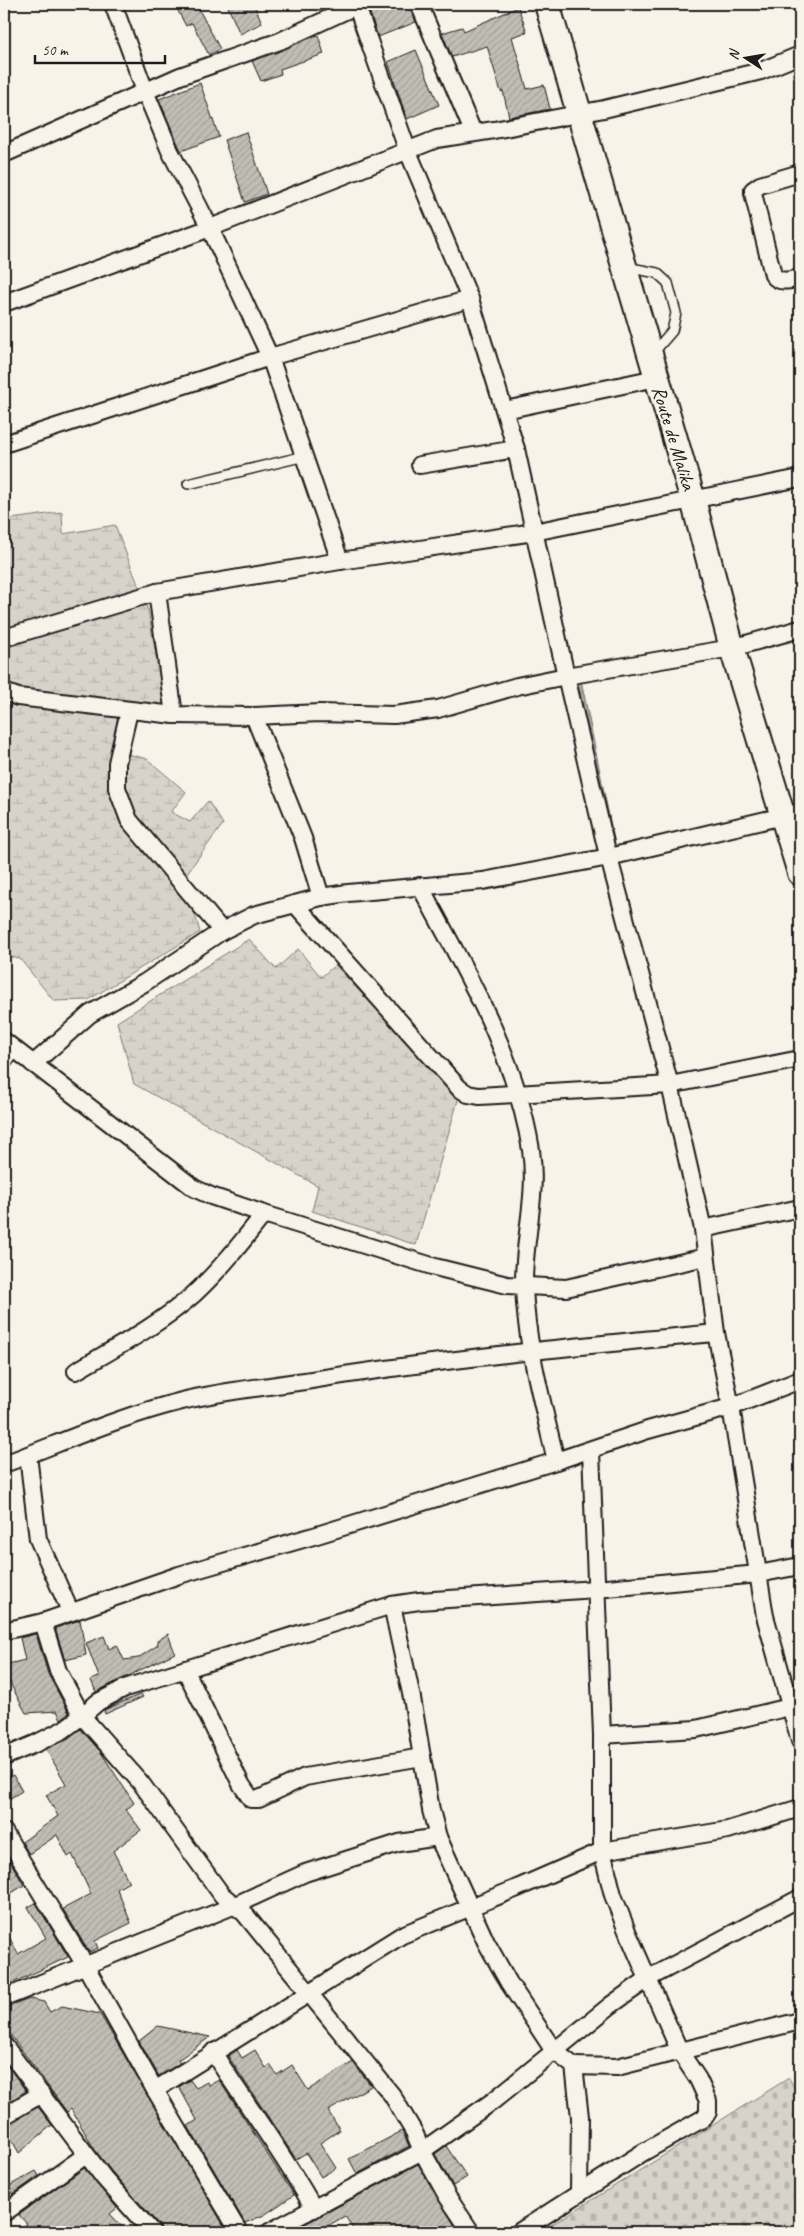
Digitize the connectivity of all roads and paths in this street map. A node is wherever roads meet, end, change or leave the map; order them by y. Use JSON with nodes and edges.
{"nodes":[{"id":1,"x":113,"y":4,"type":"edge"},
{"id":2,"x":357,"y":4,"type":"edge"},
{"id":3,"x":419,"y":4,"type":"edge"},
{"id":4,"x":547,"y":4,"type":"edge"},
{"id":5,"x":800,"y":55,"type":"edge"},
{"id":6,"x":145,"y":92,"type":"junction"},
{"id":7,"x":579,"y":114,"type":"junction"},
{"id":8,"x":473,"y":132,"type":"junction"},
{"id":9,"x":407,"y":149,"type":"junction"},
{"id":10,"x":4,"y":154,"type":"edge"},
{"id":11,"x":800,"y":173,"type":"edge"},
{"id":12,"x":210,"y":228,"type":"junction"},
{"id":13,"x":624,"y":267,"type":"junction"},
{"id":14,"x":800,"y":278,"type":"edge"},
{"id":15,"x":470,"y":299,"type":"junction"},
{"id":16,"x":4,"y":303,"type":"edge"},
{"id":17,"x":270,"y":357,"type":"junction"},
{"id":18,"x":653,"y":367,"type":"junction"},
{"id":19,"x":505,"y":410,"type":"junction"},
{"id":20,"x":4,"y":444,"type":"edge"},
{"id":21,"x":516,"y":449,"type":"junction"},
{"id":22,"x":305,"y":456,"type":"junction"},
{"id":23,"x":420,"y":465,"type":"dead end"},
{"id":24,"x":800,"y":478,"type":"edge"},
{"id":25,"x":188,"y":484,"type":"dead end"},
{"id":26,"x":693,"y":500,"type":"junction"},
{"id":27,"x":534,"y":532,"type":"junction"},
{"id":28,"x":340,"y":562,"type":"junction"},
{"id":29,"x":157,"y":592,"type":"junction"},
{"id":30,"x":800,"y":629,"type":"edge"},
{"id":31,"x":4,"y":638,"type":"edge"},
{"id":32,"x":732,"y":648,"type":"junction"},
{"id":33,"x":566,"y":676,"type":"junction"},
{"id":34,"x":4,"y":692,"type":"edge"},
{"id":35,"x":129,"y":711,"type":"junction"},
{"id":36,"x":174,"y":715,"type":"junction"},
{"id":37,"x":254,"y":716,"type":"junction"},
{"id":38,"x":792,"y":814,"type":"edge"},
{"id":39,"x":609,"y":857,"type":"junction"},
{"id":40,"x":800,"y":873,"type":"edge"},
{"id":41,"x":420,"y":886,"type":"junction"},
{"id":42,"x":321,"y":897,"type":"junction"},
{"id":43,"x":294,"y":904,"type":"junction"},
{"id":44,"x":222,"y":930,"type":"junction"},
{"id":45,"x":7,"y":1050,"type":"edge"},
{"id":46,"x":800,"y":1059,"type":"edge"},
{"id":47,"x":33,"y":1064,"type":"junction"},
{"id":48,"x":670,"y":1086,"type":"junction"},
{"id":49,"x":518,"y":1094,"type":"junction"},
{"id":50,"x":800,"y":1208,"type":"edge"},
{"id":51,"x":264,"y":1214,"type":"junction"},
{"id":52,"x":704,"y":1229,"type":"junction"},
{"id":53,"x":706,"y":1257,"type":"junction"},
{"id":54,"x":524,"y":1287,"type":"junction"},
{"id":55,"x":716,"y":1333,"type":"junction"},
{"id":56,"x":532,"y":1351,"type":"junction"},
{"id":57,"x":76,"y":1371,"type":"dead end"},
{"id":58,"x":800,"y":1380,"type":"edge"},
{"id":59,"x":731,"y":1407,"type":"junction"},
{"id":60,"x":591,"y":1450,"type":"junction"},
{"id":61,"x":28,"y":1455,"type":"junction"},
{"id":62,"x":556,"y":1461,"type":"junction"},
{"id":63,"x":4,"y":1464,"type":"edge"},
{"id":64,"x":800,"y":1566,"type":"edge"},
{"id":65,"x":758,"y":1574,"type":"junction"},
{"id":66,"x":596,"y":1589,"type":"junction"},
{"id":67,"x":392,"y":1606,"type":"junction"},
{"id":68,"x":70,"y":1611,"type":"junction"},
{"id":69,"x":43,"y":1622,"type":"junction"},
{"id":70,"x":4,"y":1631,"type":"edge"},
{"id":71,"x":185,"y":1669,"type":"junction"},
{"id":72,"x":790,"y":1708,"type":"junction"},
{"id":73,"x":82,"y":1716,"type":"junction"},
{"id":74,"x":602,"y":1735,"type":"junction"},
{"id":75,"x":800,"y":1741,"type":"edge"},
{"id":76,"x":4,"y":1757,"type":"edge"},
{"id":77,"x":422,"y":1757,"type":"junction"},
{"id":78,"x":800,"y":1808,"type":"edge"},
{"id":79,"x":4,"y":1832,"type":"edge"},
{"id":80,"x":438,"y":1836,"type":"junction"},
{"id":81,"x":602,"y":1851,"type":"junction"},
{"id":82,"x":800,"y":1898,"type":"edge"},
{"id":83,"x":233,"y":1906,"type":"junction"},
{"id":84,"x":470,"y":1907,"type":"junction"},
{"id":85,"x":85,"y":1965,"type":"junction"},
{"id":86,"x":649,"y":1978,"type":"junction"},
{"id":87,"x":308,"y":1994,"type":"junction"},
{"id":88,"x":4,"y":1998,"type":"edge"},
{"id":89,"x":800,"y":2021,"type":"edge"},
{"id":90,"x":4,"y":2045,"type":"edge"},
{"id":91,"x":554,"y":2051,"type":"junction"},
{"id":92,"x":213,"y":2052,"type":"junction"},
{"id":93,"x":680,"y":2052,"type":"junction"},
{"id":94,"x":574,"y":2066,"type":"junction"},
{"id":95,"x":155,"y":2090,"type":"junction"},
{"id":96,"x":41,"y":2094,"type":"junction"},
{"id":97,"x":4,"y":2116,"type":"edge"},
{"id":98,"x":422,"y":2151,"type":"junction"},
{"id":99,"x":86,"y":2155,"type":"junction"},
{"id":100,"x":579,"y":2192,"type":"junction"},
{"id":101,"x":314,"y":2209,"type":"junction"},
{"id":102,"x":4,"y":2213,"type":"edge"},
{"id":103,"x":152,"y":2232,"type":"edge"},
{"id":104,"x":239,"y":2232,"type":"edge"},
{"id":105,"x":269,"y":2232,"type":"edge"},
{"id":106,"x":471,"y":2232,"type":"edge"},
{"id":107,"x":519,"y":2232,"type":"edge"}],
"edges":[{"from":1,"to":6,"type":"street"},
{"from":2,"to":6,"type":"street"},
{"from":2,"to":9,"type":"street"},
{"from":3,"to":8,"type":"street"},
{"from":4,"to":7,"type":"main road","name":"Route de Malika"},
{"from":5,"to":7,"type":"street"},
{"from":6,"to":10,"type":"street"},
{"from":6,"to":12,"type":"street"},
{"from":7,"to":8,"type":"street"},
{"from":7,"to":13,"type":"main road","name":"Route de Malika"},
{"from":8,"to":9,"type":"street"},
{"from":9,"to":12,"type":"street"},
{"from":9,"to":15,"type":"street"},
{"from":11,"to":14,"type":"street"},
{"from":12,"to":16,"type":"street"},
{"from":12,"to":17,"type":"street"},
{"from":13,"to":18,"type":"main road","name":"Route de Malika"},
{"from":13,"to":18,"type":"lane"},
{"from":15,"to":17,"type":"street"},
{"from":15,"to":19,"type":"street"},
{"from":17,"to":20,"type":"street"},
{"from":17,"to":22,"type":"street"},
{"from":18,"to":19,"type":"street"},
{"from":18,"to":26,"type":"main road","name":"Route de Malika"},
{"from":19,"to":21,"type":"street"},
{"from":21,"to":23,"type":"street"},
{"from":21,"to":27,"type":"street"},
{"from":22,"to":25,"type":"lane"},
{"from":22,"to":28,"type":"street"},
{"from":24,"to":26,"type":"street"},
{"from":26,"to":27,"type":"street"},
{"from":26,"to":32,"type":"main road","name":"Route de Malika"},
{"from":27,"to":28,"type":"street"},
{"from":27,"to":33,"type":"street"},
{"from":28,"to":29,"type":"street"},
{"from":29,"to":31,"type":"street"},
{"from":29,"to":36,"type":"street"},
{"from":30,"to":32,"type":"street"},
{"from":32,"to":33,"type":"street"},
{"from":32,"to":38,"type":"main road","name":"Route de Malika"},
{"from":33,"to":37,"type":"street"},
{"from":33,"to":39,"type":"street"},
{"from":34,"to":35,"type":"street"},
{"from":35,"to":36,"type":"street"},
{"from":35,"to":44,"type":"street"},
{"from":36,"to":37,"type":"street"},
{"from":37,"to":42,"type":"street"},
{"from":38,"to":39,"type":"street"},
{"from":38,"to":40,"type":"main road","name":"Route de Malika"},
{"from":39,"to":41,"type":"street"},
{"from":39,"to":48,"type":"street"},
{"from":41,"to":42,"type":"street"},
{"from":41,"to":49,"type":"street"},
{"from":42,"to":43,"type":"street"},
{"from":43,"to":44,"type":"street"},
{"from":43,"to":49,"type":"street"},
{"from":44,"to":47,"type":"street"},
{"from":45,"to":47,"type":"street"},
{"from":46,"to":48,"type":"street"},
{"from":47,"to":51,"type":"street"},
{"from":48,"to":49,"type":"street"},
{"from":48,"to":52,"type":"street"},
{"from":49,"to":54,"type":"street"},
{"from":50,"to":52,"type":"street"},
{"from":51,"to":54,"type":"street"},
{"from":51,"to":57,"type":"street"},
{"from":52,"to":53,"type":"street"},
{"from":53,"to":54,"type":"street"},
{"from":53,"to":55,"type":"street"},
{"from":54,"to":56,"type":"street"},
{"from":55,"to":56,"type":"street"},
{"from":55,"to":59,"type":"street"},
{"from":56,"to":61,"type":"street"},
{"from":56,"to":62,"type":"street"},
{"from":58,"to":59,"type":"street"},
{"from":59,"to":60,"type":"street"},
{"from":59,"to":65,"type":"street"},
{"from":60,"to":62,"type":"street"},
{"from":60,"to":66,"type":"street"},
{"from":61,"to":63,"type":"street"},
{"from":61,"to":68,"type":"street"},
{"from":62,"to":68,"type":"street"},
{"from":64,"to":65,"type":"street"},
{"from":65,"to":66,"type":"street"},
{"from":65,"to":72,"type":"street"},
{"from":66,"to":67,"type":"street"},
{"from":66,"to":74,"type":"street"},
{"from":67,"to":71,"type":"street"},
{"from":67,"to":77,"type":"street"},
{"from":68,"to":69,"type":"street"},
{"from":69,"to":70,"type":"street"},
{"from":69,"to":73,"type":"street"},
{"from":71,"to":73,"type":"street"},
{"from":71,"to":77,"type":"street"},
{"from":72,"to":74,"type":"street"},
{"from":72,"to":75,"type":"street"},
{"from":73,"to":76,"type":"street"},
{"from":73,"to":83,"type":"street"},
{"from":74,"to":81,"type":"street"},
{"from":77,"to":80,"type":"street"},
{"from":78,"to":81,"type":"street"},
{"from":79,"to":85,"type":"street"},
{"from":80,"to":83,"type":"street"},
{"from":80,"to":84,"type":"street"},
{"from":81,"to":84,"type":"street"},
{"from":81,"to":86,"type":"street"},
{"from":82,"to":86,"type":"street"},
{"from":83,"to":85,"type":"street"},
{"from":83,"to":87,"type":"street"},
{"from":84,"to":87,"type":"street"},
{"from":84,"to":91,"type":"street"},
{"from":85,"to":88,"type":"street"},
{"from":85,"to":95,"type":"street"},
{"from":86,"to":91,"type":"street"},
{"from":86,"to":93,"type":"street"},
{"from":87,"to":92,"type":"street"},
{"from":87,"to":98,"type":"street"},
{"from":89,"to":93,"type":"street"},
{"from":90,"to":96,"type":"street"},
{"from":91,"to":94,"type":"street"},
{"from":91,"to":98,"type":"street"},
{"from":92,"to":95,"type":"street"},
{"from":92,"to":101,"type":"street"},
{"from":93,"to":94,"type":"street"},
{"from":93,"to":100,"type":"street"},
{"from":94,"to":100,"type":"street"},
{"from":95,"to":104,"type":"street"},
{"from":96,"to":97,"type":"street"},
{"from":96,"to":99,"type":"street"},
{"from":98,"to":101,"type":"street"},
{"from":98,"to":106,"type":"street"},
{"from":99,"to":102,"type":"street"},
{"from":99,"to":103,"type":"street"},
{"from":100,"to":107,"type":"street"},
{"from":101,"to":105,"type":"street"}]}
